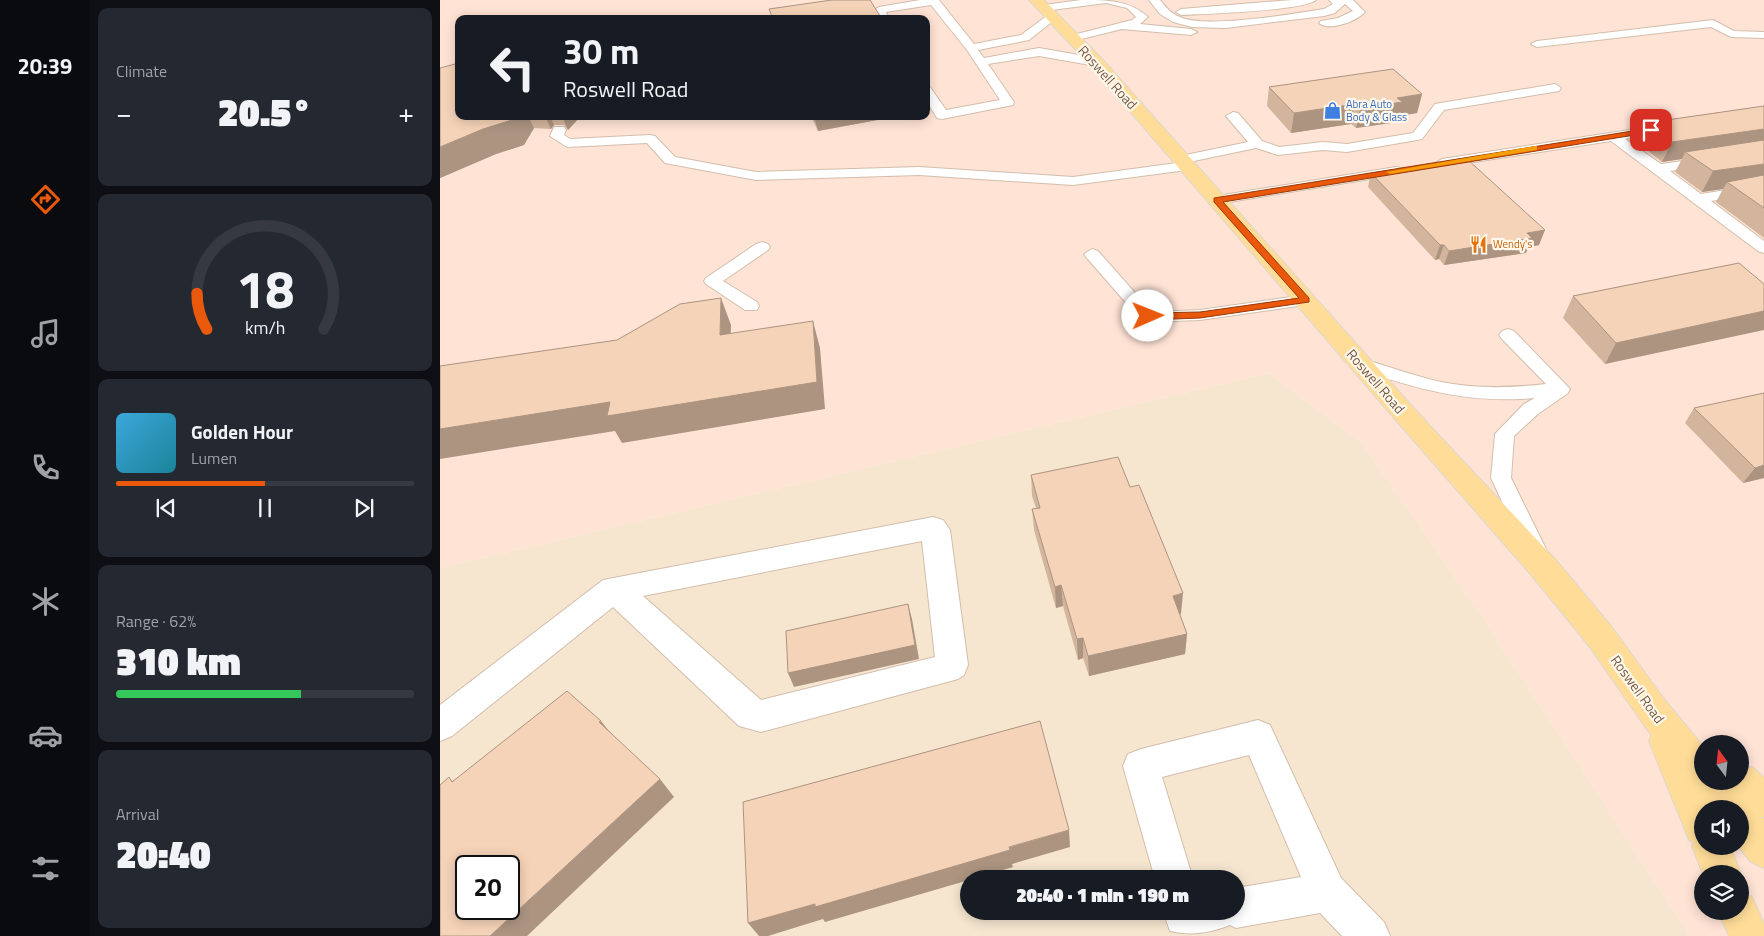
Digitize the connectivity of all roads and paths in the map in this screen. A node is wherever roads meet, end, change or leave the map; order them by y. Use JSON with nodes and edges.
{"nodes":[{"id":1,"x":1106,"y":0,"type":"edge"},
{"id":2,"x":1137,"y":0,"type":"edge"},
{"id":3,"x":1154,"y":0,"type":"edge"},
{"id":4,"x":1311,"y":0,"type":"edge"},
{"id":5,"x":1121,"y":1,"type":"junction"},
{"id":6,"x":1343,"y":2,"type":"edge"},
{"id":7,"x":1044,"y":8,"type":"edge"},
{"id":8,"x":882,"y":15,"type":"edge"},
{"id":9,"x":1325,"y":23,"type":"dead end"},
{"id":10,"x":1308,"y":25,"type":"dead end"},
{"id":11,"x":1123,"y":26,"type":"junction"},
{"id":12,"x":1764,"y":35,"type":"edge"},
{"id":13,"x":1074,"y":38,"type":"junction"},
{"id":14,"x":1537,"y":44,"type":"dead end"},
{"id":15,"x":971,"y":48,"type":"junction"},
{"id":16,"x":980,"y":62,"type":"junction"},
{"id":17,"x":1096,"y":62,"type":"junction"},
{"id":18,"x":1555,"y":88,"type":"dead end"},
{"id":19,"x":930,"y":96,"type":"edge"},
{"id":20,"x":1233,"y":116,"type":"dead end"},
{"id":21,"x":1679,"y":126,"type":"edge"},
{"id":22,"x":558,"y":130,"type":"dead end"},
{"id":23,"x":1613,"y":136,"type":"junction"},
{"id":24,"x":1257,"y":144,"type":"junction"},
{"id":25,"x":1716,"y":161,"type":"edge"},
{"id":26,"x":1184,"y":163,"type":"junction"},
{"id":27,"x":1432,"y":165,"type":"edge"},
{"id":28,"x":1413,"y":168,"type":"edge"},
{"id":29,"x":1658,"y":169,"type":"junction"},
{"id":30,"x":1764,"y":188,"type":"edge"},
{"id":31,"x":1697,"y":199,"type":"junction"},
{"id":32,"x":1217,"y":200,"type":"junction"},
{"id":33,"x":1764,"y":228,"type":"edge"},
{"id":34,"x":1742,"y":232,"type":"junction"},
{"id":35,"x":762,"y":247,"type":"dead end"},
{"id":36,"x":1764,"y":248,"type":"edge"},
{"id":37,"x":1092,"y":254,"type":"dead end"},
{"id":38,"x":1305,"y":300,"type":"junction"},
{"id":39,"x":751,"y":306,"type":"dead end"},
{"id":40,"x":1508,"y":335,"type":"dead end"},
{"id":41,"x":1362,"y":365,"type":"junction"},
{"id":42,"x":1561,"y":389,"type":"junction"},
{"id":43,"x":1544,"y":568,"type":"junction"},
{"id":44,"x":614,"y":590,"type":"junction"},
{"id":45,"x":1652,"y":710,"type":"junction"},
{"id":46,"x":440,"y":725,"type":"edge"},
{"id":47,"x":1694,"y":744,"type":"edge"},
{"id":48,"x":1694,"y":762,"type":"edge"},
{"id":49,"x":1749,"y":787,"type":"edge"},
{"id":50,"x":1717,"y":790,"type":"edge"},
{"id":51,"x":1764,"y":799,"type":"edge"},
{"id":52,"x":1725,"y":800,"type":"edge"},
{"id":53,"x":1694,"y":808,"type":"edge"},
{"id":54,"x":1749,"y":830,"type":"edge"},
{"id":55,"x":1764,"y":849,"type":"edge"},
{"id":56,"x":1171,"y":870,"type":"edge"},
{"id":57,"x":1327,"y":892,"type":"junction"},
{"id":58,"x":1245,"y":906,"type":"edge"},
{"id":59,"x":1742,"y":920,"type":"edge"},
{"id":60,"x":1370,"y":936,"type":"edge"},
{"id":61,"x":1749,"y":936,"type":"edge"}],
"edges":[{"from":1,"to":5,"type":"lane"},
{"from":1,"to":7,"type":"lane"},
{"from":2,"to":5,"type":"lane"},
{"from":3,"to":4,"type":"lane"},
{"from":3,"to":6,"type":"lane"},
{"from":5,"to":11,"type":"lane"},
{"from":6,"to":9,"type":"lane"},
{"from":7,"to":13,"type":"main road","name":"Roswell Road"},
{"from":7,"to":15,"type":"lane"},
{"from":8,"to":15,"type":"lane"},
{"from":10,"to":11,"type":"lane"},
{"from":11,"to":13,"type":"lane"},
{"from":12,"to":14,"type":"lane"},
{"from":13,"to":17,"type":"main road","name":"Roswell Road"},
{"from":15,"to":16,"type":"lane"},
{"from":16,"to":17,"type":"lane"},
{"from":16,"to":19,"type":"lane"},
{"from":17,"to":26,"type":"main road","name":"Roswell Road"},
{"from":18,"to":24,"type":"lane"},
{"from":20,"to":24,"type":"lane"},
{"from":21,"to":23,"type":"lane"},
{"from":22,"to":26,"type":"lane"},
{"from":23,"to":27,"type":"lane"},
{"from":23,"to":29,"type":"lane"},
{"from":24,"to":26,"type":"lane"},
{"from":25,"to":29,"type":"lane"},
{"from":26,"to":32,"type":"main road","name":"Roswell Road"},
{"from":28,"to":32,"type":"lane"},
{"from":29,"to":31,"type":"lane"},
{"from":30,"to":31,"type":"lane"},
{"from":31,"to":34,"type":"lane"},
{"from":32,"to":38,"type":"main road","name":"Roswell Road"},
{"from":33,"to":34,"type":"lane"},
{"from":34,"to":36,"type":"lane"},
{"from":35,"to":39,"type":"lane"},
{"from":37,"to":38,"type":"lane"},
{"from":38,"to":41,"type":"main road","name":"Roswell Road"},
{"from":40,"to":42,"type":"lane"},
{"from":41,"to":42,"type":"lane"},
{"from":41,"to":43,"type":"main road","name":"Roswell Road"},
{"from":42,"to":43,"type":"lane"},
{"from":43,"to":45,"type":"main road","name":"Roswell Road"},
{"from":44,"to":44,"type":"street"},
{"from":44,"to":46,"type":"street"},
{"from":45,"to":47,"type":"main road"},
{"from":45,"to":48,"type":"main road","name":"Roswell Road"},
{"from":45,"to":53,"type":"main road"},
{"from":49,"to":51,"type":"main road"},
{"from":50,"to":52,"type":"main road"},
{"from":54,"to":55,"type":"main road"},
{"from":56,"to":57,"type":"street"},
{"from":57,"to":58,"type":"street"},
{"from":57,"to":60,"type":"street"},
{"from":59,"to":61,"type":"main road"}]}
